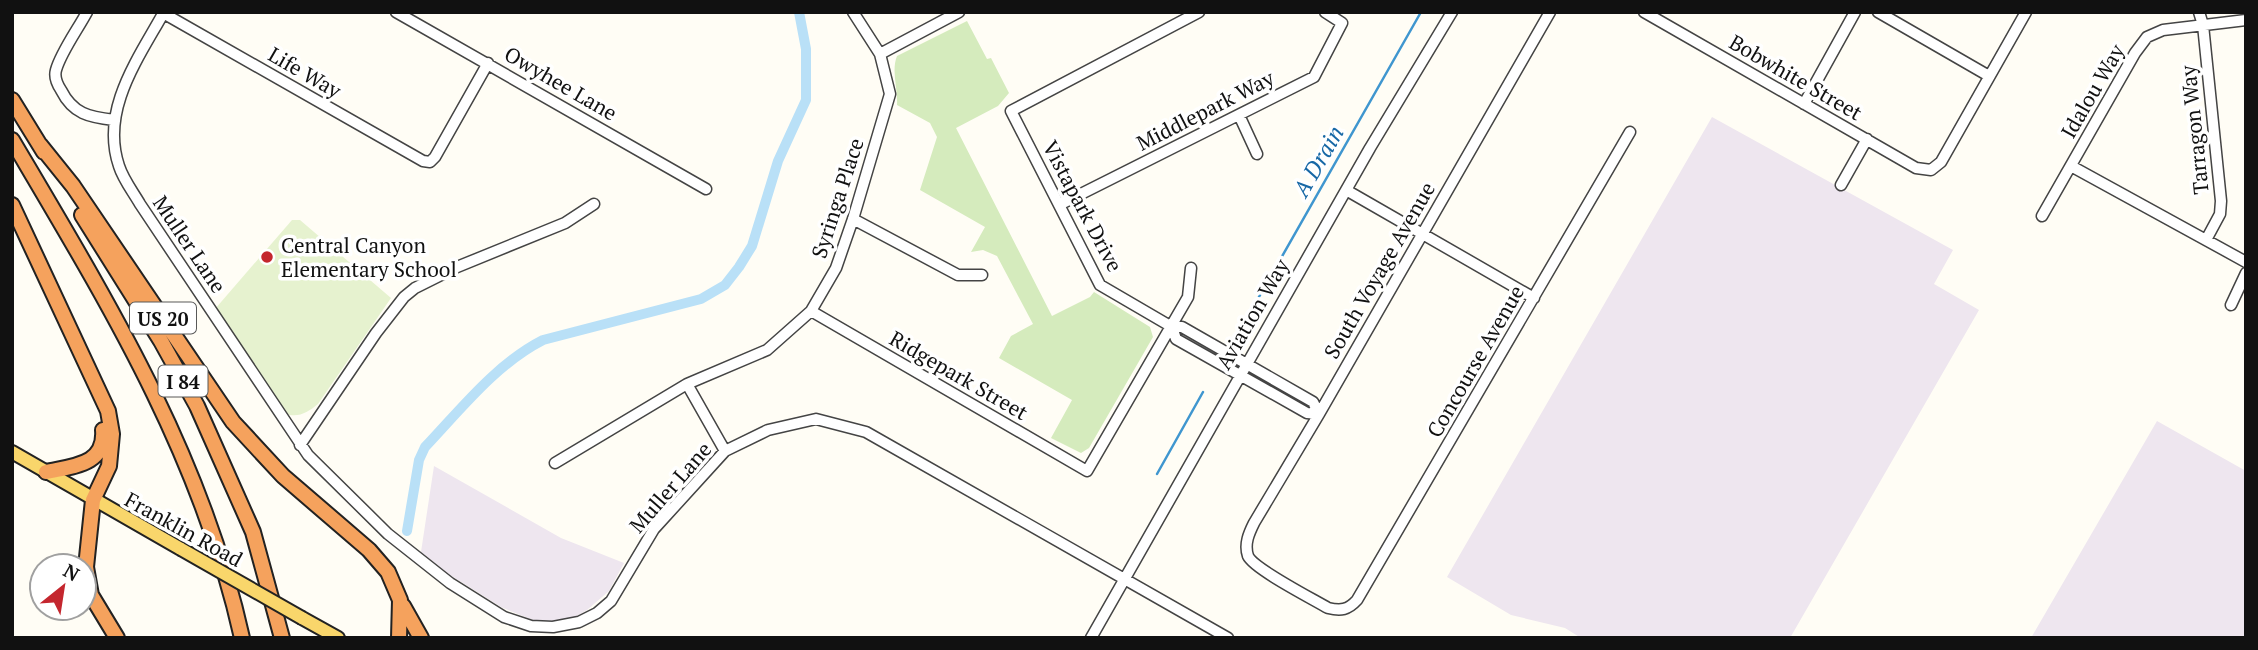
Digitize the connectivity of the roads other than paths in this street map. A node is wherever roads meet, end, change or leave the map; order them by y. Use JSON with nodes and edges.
{"nodes":[{"id":1,"x":88,"y":12,"type":"edge"},
{"id":2,"x":396,"y":12,"type":"edge"},
{"id":3,"x":853,"y":12,"type":"edge"},
{"id":4,"x":958,"y":12,"type":"edge"},
{"id":5,"x":1199,"y":12,"type":"edge"},
{"id":6,"x":1325,"y":12,"type":"edge"},
{"id":7,"x":1452,"y":12,"type":"edge"},
{"id":8,"x":1550,"y":12,"type":"edge"},
{"id":9,"x":1644,"y":12,"type":"edge"},
{"id":10,"x":1855,"y":12,"type":"edge"},
{"id":11,"x":1878,"y":12,"type":"edge"},
{"id":12,"x":2026,"y":12,"type":"edge"},
{"id":13,"x":2199,"y":12,"type":"edge"},
{"id":14,"x":163,"y":13,"type":"edge"},
{"id":15,"x":2246,"y":20,"type":"edge"},
{"id":16,"x":2203,"y":25,"type":"junction"},
{"id":17,"x":880,"y":54,"type":"junction"},
{"id":18,"x":488,"y":63,"type":"junction"},
{"id":19,"x":1989,"y":76,"type":"junction"},
{"id":20,"x":12,"y":100,"type":"edge"},
{"id":21,"x":1804,"y":104,"type":"junction"},
{"id":22,"x":1239,"y":115,"type":"junction"},
{"id":23,"x":114,"y":120,"type":"junction"},
{"id":24,"x":1630,"y":132,"type":"dead end"},
{"id":25,"x":1867,"y":139,"type":"junction"},
{"id":26,"x":12,"y":140,"type":"edge"},
{"id":27,"x":40,"y":145,"type":"junction"},
{"id":28,"x":1257,"y":154,"type":"dead end"},
{"id":29,"x":2071,"y":166,"type":"junction"},
{"id":30,"x":1841,"y":185,"type":"dead end"},
{"id":31,"x":706,"y":189,"type":"dead end"},
{"id":32,"x":1346,"y":190,"type":"junction"},
{"id":33,"x":594,"y":204,"type":"dead end"},
{"id":34,"x":12,"y":205,"type":"edge"},
{"id":35,"x":1059,"y":205,"type":"junction"},
{"id":36,"x":2042,"y":216,"type":"dead end"},
{"id":37,"x":853,"y":219,"type":"junction"},
{"id":38,"x":1421,"y":233,"type":"junction"},
{"id":39,"x":2206,"y":240,"type":"junction"},
{"id":40,"x":2246,"y":262,"type":"edge"},
{"id":41,"x":1191,"y":268,"type":"dead end"},
{"id":42,"x":2246,"y":273,"type":"edge"},
{"id":43,"x":982,"y":275,"type":"dead end"},
{"id":44,"x":1534,"y":298,"type":"junction"},
{"id":45,"x":2231,"y":305,"type":"dead end"},
{"id":46,"x":811,"y":311,"type":"junction"},
{"id":47,"x":1172,"y":327,"type":"junction"},
{"id":48,"x":1246,"y":363,"type":"junction"},
{"id":49,"x":90,"y":374,"type":"junction"},
{"id":50,"x":1240,"y":374,"type":"junction"},
{"id":51,"x":687,"y":384,"type":"junction"},
{"id":52,"x":1320,"y":414,"type":"junction"},
{"id":53,"x":300,"y":445,"type":"junction"},
{"id":54,"x":725,"y":451,"type":"junction"},
{"id":55,"x":12,"y":452,"type":"edge"},
{"id":56,"x":555,"y":463,"type":"dead end"},
{"id":57,"x":46,"y":472,"type":"junction"},
{"id":58,"x":93,"y":500,"type":"junction"},
{"id":59,"x":1246,"y":548,"type":"joint"},
{"id":60,"x":1125,"y":579,"type":"junction"},
{"id":61,"x":400,"y":600,"type":"junction"},
{"id":62,"x":117,"y":638,"type":"edge"},
{"id":63,"x":242,"y":638,"type":"edge"},
{"id":64,"x":282,"y":638,"type":"edge"},
{"id":65,"x":338,"y":638,"type":"edge"},
{"id":66,"x":399,"y":638,"type":"edge"},
{"id":67,"x":421,"y":638,"type":"edge"},
{"id":68,"x":1091,"y":638,"type":"edge"},
{"id":69,"x":1228,"y":638,"type":"edge"}],
"edges":[{"from":1,"to":23,"type":"street"},
{"from":2,"to":18,"type":"street","name":"Owyhee Lane"},
{"from":3,"to":17,"type":"street","name":"Syringa Place"},
{"from":4,"to":17,"type":"street"},
{"from":5,"to":35,"type":"street","name":"Vistapark Drive"},
{"from":6,"to":22,"type":"street","name":"Middlepark Way"},
{"from":7,"to":32,"type":"street","name":"Aviation Way"},
{"from":8,"to":38,"type":"street","name":"South Voyage Avenue"},
{"from":9,"to":21,"type":"street","name":"Bobwhite Street"},
{"from":10,"to":21,"type":"street"},
{"from":11,"to":19,"type":"street"},
{"from":12,"to":19,"type":"street"},
{"from":13,"to":16,"type":"street","name":"Tarragon Way"},
{"from":14,"to":18,"type":"street","name":"Life Way"},
{"from":14,"to":23,"type":"street"},
{"from":15,"to":16,"type":"street","name":"Idalou Way"},
{"from":16,"to":29,"type":"street","name":"Idalou Way"},
{"from":16,"to":39,"type":"street","name":"Tarragon Way"},
{"from":17,"to":37,"type":"street","name":"Syringa Place"},
{"from":18,"to":31,"type":"street","name":"Owyhee Lane"},
{"from":19,"to":25,"type":"street","name":"Bobwhite Street"},
{"from":20,"to":27,"type":"highway","number":"I 84"},
{"from":21,"to":25,"type":"street","name":"Bobwhite Street"},
{"from":22,"to":28,"type":"street"},
{"from":22,"to":35,"type":"street","name":"Middlepark Way"},
{"from":23,"to":53,"type":"street","name":"Muller Lane"},
{"from":24,"to":44,"type":"street","name":"Concourse Avenue"},
{"from":25,"to":30,"type":"street"},
{"from":26,"to":63,"type":"highway","number":"I 84"},
{"from":27,"to":61,"type":"highway","number":"US 20"},
{"from":27,"to":64,"type":"highway","number":"I 84"},
{"from":29,"to":36,"type":"street","name":"Idalou Way"},
{"from":29,"to":39,"type":"street"},
{"from":32,"to":38,"type":"street"},
{"from":32,"to":48,"type":"street","name":"Aviation Way"},
{"from":33,"to":53,"type":"street"},
{"from":34,"to":49,"type":"highway"},
{"from":35,"to":47,"type":"street","name":"Vistapark Drive"},
{"from":37,"to":43,"type":"street"},
{"from":37,"to":46,"type":"street","name":"Syringa Place"},
{"from":38,"to":44,"type":"street"},
{"from":38,"to":52,"type":"street","name":"South Voyage Avenue"},
{"from":39,"to":40,"type":"street"},
{"from":41,"to":47,"type":"street"},
{"from":42,"to":45,"type":"street"},
{"from":44,"to":59,"type":"street","name":"Concourse Avenue"},
{"from":46,"to":47,"type":"street","name":"Ridgepark Street"},
{"from":46,"to":51,"type":"street","name":"Syringa Place"},
{"from":47,"to":48,"type":"street","name":"Vistapark Drive"},
{"from":47,"to":50,"type":"street","name":"Vistapark Drive"},
{"from":48,"to":50,"type":"street","name":"Aviation Way"},
{"from":48,"to":52,"type":"street","name":"Vistapark Drive"},
{"from":49,"to":57,"type":"highway"},
{"from":49,"to":58,"type":"highway"},
{"from":50,"to":52,"type":"street","name":"Vistapark Drive"},
{"from":50,"to":60,"type":"street","name":"Aviation Way"},
{"from":51,"to":54,"type":"street"},
{"from":51,"to":56,"type":"street","name":"Syringa Place"},
{"from":52,"to":59,"type":"street","name":"South Voyage Avenue"},
{"from":53,"to":54,"type":"street","name":"Muller Lane"},
{"from":54,"to":60,"type":"street","name":"Muller Lane"},
{"from":55,"to":57,"type":"main road","name":"Franklin Road"},
{"from":57,"to":58,"type":"main road","name":"Franklin Road"},
{"from":58,"to":62,"type":"highway"},
{"from":58,"to":65,"type":"main road","name":"Franklin Road","bridge":true},
{"from":60,"to":68,"type":"street","name":"Aviation Way"},
{"from":60,"to":69,"type":"street","name":"Muller Lane"},
{"from":61,"to":66,"type":"highway","number":"US 20"},
{"from":61,"to":67,"type":"highway","number":"US 20"}]}
